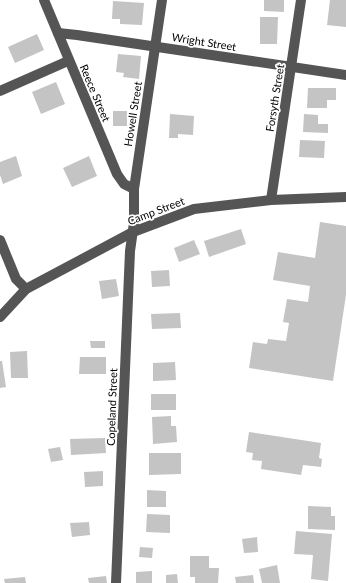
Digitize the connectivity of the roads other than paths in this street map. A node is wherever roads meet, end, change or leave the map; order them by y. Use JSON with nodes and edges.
{"nodes":[{"id":1,"x":44,"y":0,"type":"edge"},
{"id":2,"x":162,"y":0,"type":"edge"},
{"id":3,"x":301,"y":0,"type":"edge"},
{"id":4,"x":58,"y":33,"type":"junction"},
{"id":5,"x":155,"y":47,"type":"junction"},
{"id":6,"x":68,"y":61,"type":"junction"},
{"id":7,"x":292,"y":67,"type":"junction"},
{"id":8,"x":346,"y":75,"type":"edge"},
{"id":9,"x":0,"y":91,"type":"edge"},
{"id":10,"x":134,"y":189,"type":"junction"},
{"id":11,"x":346,"y":197,"type":"edge"},
{"id":12,"x":271,"y":200,"type":"junction"},
{"id":13,"x":133,"y":232,"type":"junction"},
{"id":14,"x":0,"y":240,"type":"edge"},
{"id":15,"x":26,"y":289,"type":"junction"},
{"id":16,"x":0,"y":317,"type":"edge"},
{"id":17,"x":116,"y":583,"type":"edge"}],
"edges":[{"from":1,"to":4,"type":"street","name":"Reece Street"},
{"from":2,"to":5,"type":"street","name":"Howell Street"},
{"from":3,"to":7,"type":"street","name":"Forsyth Street"},
{"from":4,"to":5,"type":"street","name":"Wright Street"},
{"from":4,"to":6,"type":"street","name":"Reece Street"},
{"from":5,"to":7,"type":"street","name":"Wright Street"},
{"from":5,"to":10,"type":"street","name":"Howell Street"},
{"from":6,"to":9,"type":"street"},
{"from":6,"to":10,"type":"street","name":"Reece Street"},
{"from":7,"to":8,"type":"street","name":"Wright Street"},
{"from":7,"to":12,"type":"street","name":"Forsyth Street"},
{"from":10,"to":13,"type":"street","name":"Howell Street"},
{"from":11,"to":12,"type":"street","name":"Camp Street"},
{"from":12,"to":13,"type":"street","name":"Camp Street"},
{"from":13,"to":15,"type":"street","name":"Camp Street"},
{"from":13,"to":17,"type":"street","name":"Copeland Street"},
{"from":14,"to":15,"type":"street"},
{"from":15,"to":16,"type":"street","name":"Camp Street"}]}
